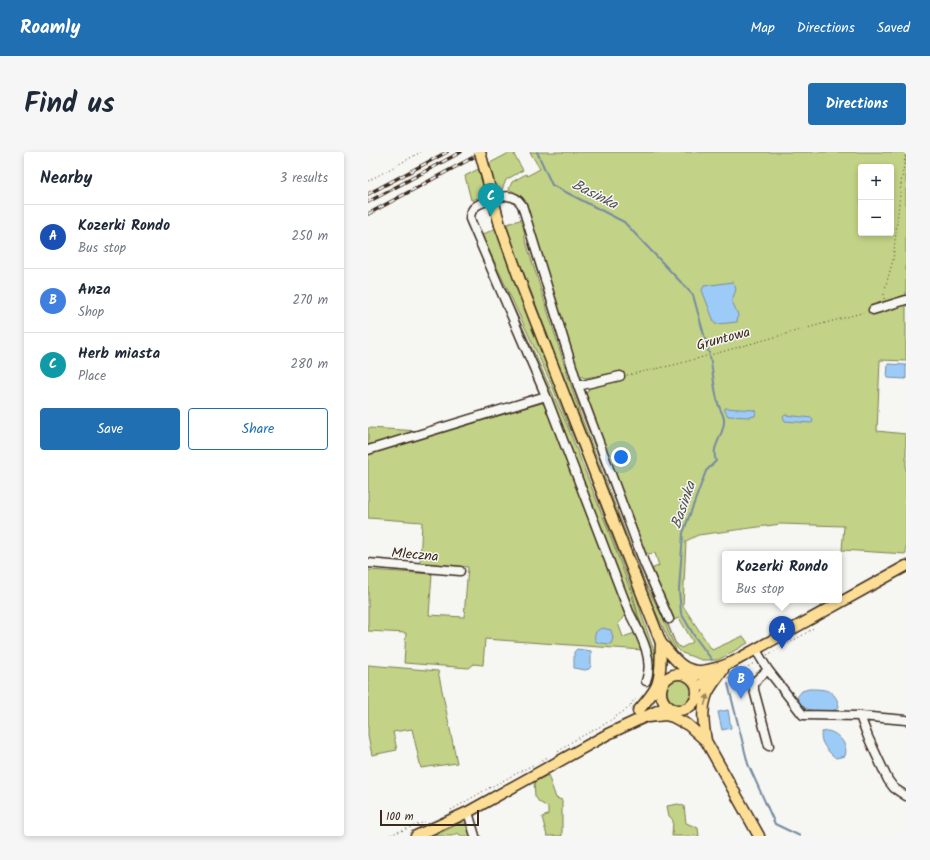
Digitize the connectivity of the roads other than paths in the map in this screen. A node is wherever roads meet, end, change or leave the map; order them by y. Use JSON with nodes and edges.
{"nodes":[{"id":1,"x":480,"y":152,"type":"edge"},
{"id":2,"x":906,"y":300,"type":"edge"},
{"id":3,"x":873,"y":310,"type":"road end"},
{"id":4,"x":620,"y":376,"type":"road end"},
{"id":5,"x":578,"y":386,"type":"junction"},
{"id":6,"x":546,"y":396,"type":"junction"},
{"id":7,"x":368,"y":450,"type":"edge"},
{"id":8,"x":368,"y":563,"type":"edge"},
{"id":9,"x":906,"y":566,"type":"edge"},
{"id":10,"x":460,"y":571,"type":"dead end"},
{"id":11,"x":670,"y":619,"type":"dead end"},
{"id":12,"x":663,"y":649,"type":"junction"},
{"id":13,"x":758,"y":654,"type":"junction"},
{"id":14,"x":768,"y":670,"type":"junction"},
{"id":15,"x":724,"y":672,"type":"junction"},
{"id":16,"x":686,"y":676,"type":"junction"},
{"id":17,"x":666,"y":680,"type":"junction"},
{"id":18,"x":646,"y":681,"type":"dead end"},
{"id":19,"x":697,"y":688,"type":"junction"},
{"id":20,"x":662,"y":696,"type":"junction"},
{"id":21,"x":696,"y":699,"type":"junction"},
{"id":22,"x":668,"y":706,"type":"junction"},
{"id":23,"x":637,"y":710,"type":"junction"},
{"id":24,"x":680,"y":710,"type":"junction"},
{"id":25,"x":860,"y":716,"type":"junction"},
{"id":26,"x":906,"y":720,"type":"edge"},
{"id":27,"x":704,"y":736,"type":"junction"},
{"id":28,"x":769,"y":746,"type":"dead end"},
{"id":29,"x":906,"y":796,"type":"edge"},
{"id":30,"x":468,"y":812,"type":"junction"},
{"id":31,"x":416,"y":836,"type":"edge"},
{"id":32,"x":475,"y":836,"type":"edge"},
{"id":33,"x":760,"y":836,"type":"edge"}],
"edges":[{"from":1,"to":12,"type":"main road","bridge":true},
{"from":2,"to":3,"type":"street"},
{"from":4,"to":5,"type":"street"},
{"from":5,"to":6,"type":"street"},
{"from":5,"to":11,"type":"street"},
{"from":6,"to":7,"type":"street"},
{"from":6,"to":18,"type":"street"},
{"from":8,"to":10,"type":"street","name":"Mleczna"},
{"from":9,"to":13,"type":"main road"},
{"from":12,"to":15,"type":"main road"},
{"from":12,"to":16,"type":"main road"},
{"from":12,"to":17,"type":"main road"},
{"from":12,"to":23,"type":"main road"},
{"from":13,"to":14,"type":"street"},
{"from":13,"to":15,"type":"main road"},
{"from":14,"to":25,"type":"street"},
{"from":14,"to":28,"type":"street"},
{"from":15,"to":16,"type":"main road"},
{"from":15,"to":19,"type":"main road"},
{"from":27,"to":15,"type":"main road","one_way":true},
{"from":16,"to":17,"type":"main road"},
{"from":16,"to":19,"type":"main road"},
{"from":17,"to":20,"type":"main road"},
{"from":19,"to":21,"type":"main road"},
{"from":20,"to":22,"type":"main road"},
{"from":20,"to":23,"type":"main road"},
{"from":21,"to":24,"type":"main road"},
{"from":21,"to":27,"type":"main road"},
{"from":22,"to":23,"type":"main road"},
{"from":22,"to":24,"type":"main road"},
{"from":23,"to":27,"type":"main road"},
{"from":23,"to":30,"type":"main road"},
{"from":24,"to":27,"type":"main road"},
{"from":25,"to":26,"type":"street"},
{"from":25,"to":29,"type":"street"},
{"from":27,"to":33,"type":"main road"},
{"from":30,"to":31,"type":"main road"},
{"from":30,"to":32,"type":"street"}]}
